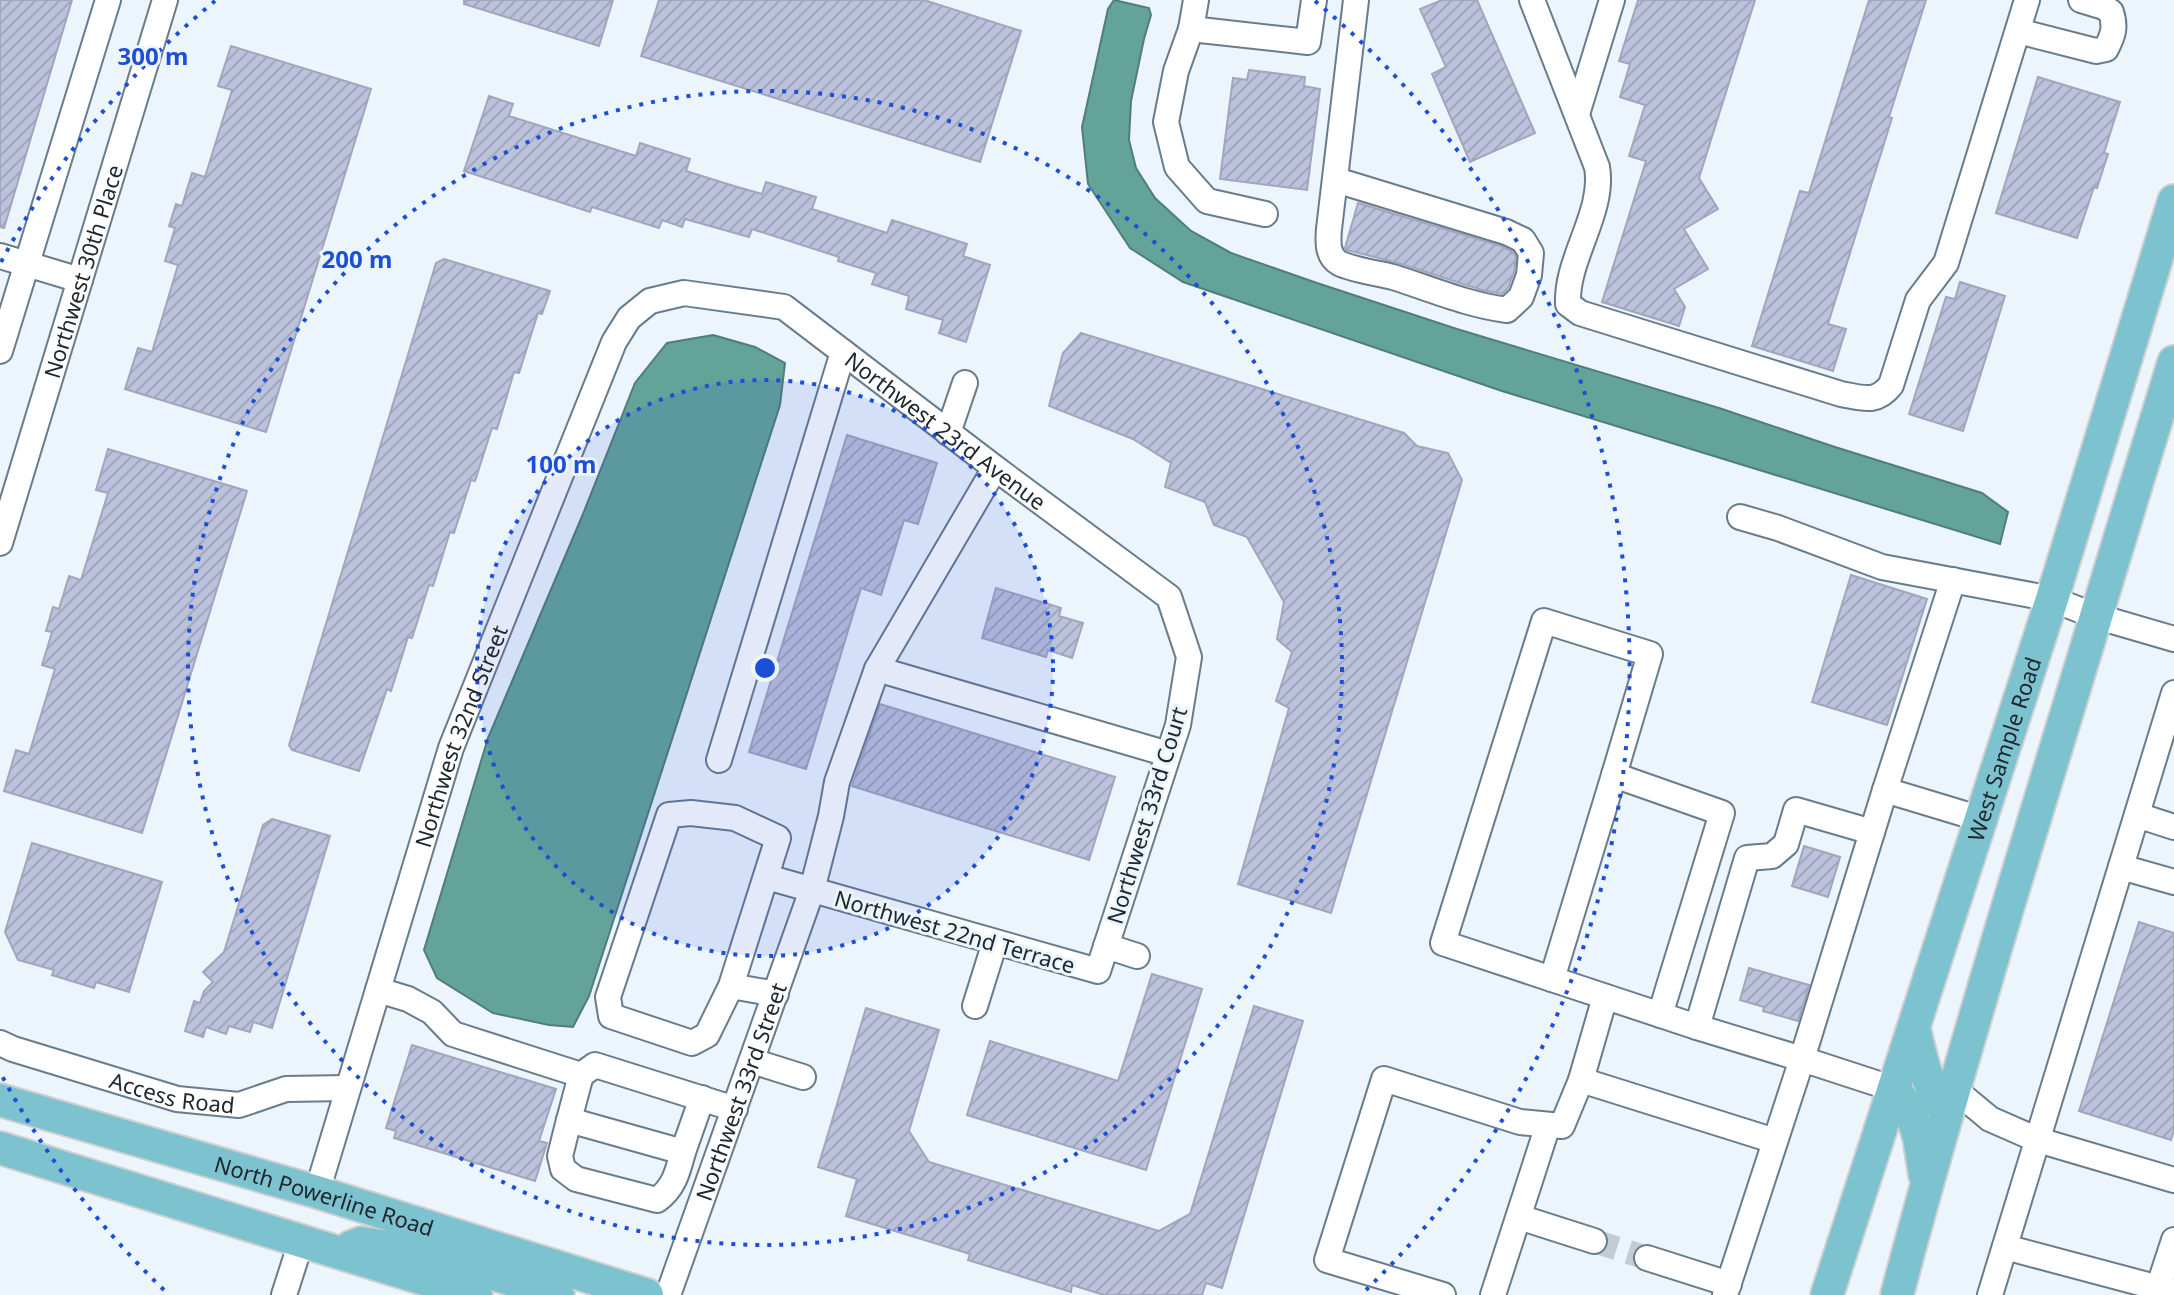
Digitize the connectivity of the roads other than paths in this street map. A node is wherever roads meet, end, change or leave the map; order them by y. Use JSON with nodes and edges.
{"nodes":[{"id":1,"x":108,"y":0,"type":"edge"},
{"id":2,"x":165,"y":0,"type":"edge"},
{"id":3,"x":1196,"y":0,"type":"edge"},
{"id":4,"x":1314,"y":0,"type":"edge"},
{"id":5,"x":1356,"y":0,"type":"edge"},
{"id":6,"x":1532,"y":0,"type":"edge"},
{"id":7,"x":1612,"y":0,"type":"edge"},
{"id":8,"x":2027,"y":0,"type":"edge"},
{"id":9,"x":2081,"y":0,"type":"edge"},
{"id":10,"x":1191,"y":29,"type":"junction"},
{"id":11,"x":2018,"y":31,"type":"junction"},
{"id":12,"x":1577,"y":114,"type":"junction"},
{"id":13,"x":1336,"y":180,"type":"junction"},
{"id":14,"x":2174,"y":201,"type":"edge"},
{"id":15,"x":1265,"y":214,"type":"dead end"},
{"id":16,"x":0,"y":256,"type":"edge"},
{"id":17,"x":27,"y":264,"type":"junction"},
{"id":18,"x":80,"y":280,"type":"junction"},
{"id":19,"x":650,"y":301,"type":"joint"},
{"id":20,"x":0,"y":351,"type":"edge"},
{"id":21,"x":843,"y":352,"type":"junction"},
{"id":22,"x":2174,"y":362,"type":"edge"},
{"id":23,"x":965,"y":383,"type":"dead end"},
{"id":24,"x":948,"y":433,"type":"junction"},
{"id":25,"x":995,"y":468,"type":"junction"},
{"id":26,"x":1740,"y":517,"type":"dead end"},
{"id":27,"x":0,"y":543,"type":"edge"},
{"id":28,"x":1953,"y":580,"type":"junction"},
{"id":29,"x":2052,"y":599,"type":"junction"},
{"id":30,"x":2095,"y":616,"type":"junction"},
{"id":31,"x":2174,"y":639,"type":"edge"},
{"id":32,"x":1189,"y":657,"type":"joint"},
{"id":33,"x":877,"y":669,"type":"junction"},
{"id":34,"x":2174,"y":693,"type":"edge"},
{"id":35,"x":1168,"y":754,"type":"junction"},
{"id":36,"x":719,"y":760,"type":"dead end"},
{"id":37,"x":1614,"y":775,"type":"junction"},
{"id":38,"x":1885,"y":790,"type":"junction"},
{"id":39,"x":2137,"y":815,"type":"junction"},
{"id":40,"x":1981,"y":819,"type":"junction"},
{"id":41,"x":2174,"y":827,"type":"edge"},
{"id":42,"x":1872,"y":832,"type":"junction"},
{"id":43,"x":2121,"y":867,"type":"junction"},
{"id":44,"x":767,"y":877,"type":"junction"},
{"id":45,"x":2174,"y":882,"type":"edge"},
{"id":46,"x":812,"y":890,"type":"junction"},
{"id":47,"x":995,"y":942,"type":"junction"},
{"id":48,"x":1106,"y":946,"type":"junction"},
{"id":49,"x":1137,"y":956,"type":"dead end"},
{"id":50,"x":1098,"y":971,"type":"joint"},
{"id":51,"x":1552,"y":979,"type":"junction"},
{"id":52,"x":731,"y":986,"type":"junction"},
{"id":53,"x":378,"y":990,"type":"junction"},
{"id":54,"x":776,"y":994,"type":"junction"},
{"id":55,"x":1605,"y":997,"type":"junction"},
{"id":56,"x":975,"y":1006,"type":"dead end"},
{"id":57,"x":1660,"y":1015,"type":"junction"},
{"id":58,"x":1697,"y":1027,"type":"junction"},
{"id":59,"x":1914,"y":1028,"type":"junction"},
{"id":60,"x":0,"y":1043,"type":"edge"},
{"id":61,"x":1802,"y":1059,"type":"junction"},
{"id":62,"x":752,"y":1061,"type":"junction"},
{"id":63,"x":581,"y":1075,"type":"junction"},
{"id":64,"x":803,"y":1077,"type":"dead end"},
{"id":65,"x":1581,"y":1080,"type":"junction"},
{"id":66,"x":348,"y":1088,"type":"junction"},
{"id":67,"x":1894,"y":1089,"type":"junction"},
{"id":68,"x":702,"y":1098,"type":"junction"},
{"id":69,"x":0,"y":1100,"type":"edge"},
{"id":70,"x":1950,"y":1101,"type":"junction"},
{"id":71,"x":735,"y":1109,"type":"junction"},
{"id":72,"x":569,"y":1120,"type":"junction"},
{"id":73,"x":1548,"y":1125,"type":"junction"},
{"id":74,"x":2038,"y":1140,"type":"junction"},
{"id":75,"x":1775,"y":1141,"type":"junction"},
{"id":76,"x":0,"y":1148,"type":"edge"},
{"id":77,"x":683,"y":1152,"type":"junction"},
{"id":78,"x":2174,"y":1180,"type":"edge"},
{"id":79,"x":1926,"y":1182,"type":"junction"},
{"id":80,"x":317,"y":1192,"type":"junction"},
{"id":81,"x":1519,"y":1217,"type":"junction"},
{"id":82,"x":2174,"y":1240,"type":"edge"},
{"id":83,"x":1594,"y":1241,"type":"tunnel mouth"},
{"id":84,"x":301,"y":1242,"type":"junction"},
{"id":85,"x":2005,"y":1247,"type":"junction"},
{"id":86,"x":337,"y":1253,"type":"junction"},
{"id":87,"x":1647,"y":1258,"type":"tunnel mouth"},
{"id":88,"x":1727,"y":1289,"type":"edge"},
{"id":89,"x":2163,"y":1291,"type":"edge"},
{"id":90,"x":284,"y":1295,"type":"edge"},
{"id":91,"x":476,"y":1295,"type":"edge"},
{"id":92,"x":558,"y":1295,"type":"edge"},
{"id":93,"x":647,"y":1295,"type":"edge"},
{"id":94,"x":668,"y":1295,"type":"edge"},
{"id":95,"x":1443,"y":1295,"type":"edge"},
{"id":96,"x":1493,"y":1295,"type":"edge"},
{"id":97,"x":1827,"y":1295,"type":"edge"},
{"id":98,"x":1897,"y":1295,"type":"edge"},
{"id":99,"x":1990,"y":1295,"type":"edge"}],
"edges":[{"from":1,"to":17,"type":"street"},
{"from":2,"to":18,"type":"street","name":"Northwest 30th Place"},
{"from":3,"to":10,"type":"street"},
{"from":4,"to":10,"type":"street"},
{"from":5,"to":13,"type":"street"},
{"from":6,"to":12,"type":"street"},
{"from":7,"to":12,"type":"street"},
{"from":8,"to":11,"type":"street"},
{"from":9,"to":11,"type":"street"},
{"from":10,"to":15,"type":"street"},
{"from":11,"to":12,"type":"street"},
{"from":13,"to":13,"type":"street"},
{"from":14,"to":29,"type":"main road","name":"West Sample Road"},
{"from":16,"to":17,"type":"street"},
{"from":17,"to":18,"type":"street"},
{"from":17,"to":20,"type":"street"},
{"from":18,"to":27,"type":"street","name":"Northwest 30th Place"},
{"from":19,"to":21,"type":"street","name":"Northwest 23rd Avenue"},
{"from":19,"to":53,"type":"street","name":"Northwest 32nd Street"},
{"from":21,"to":24,"type":"street","name":"Northwest 23rd Avenue"},
{"from":21,"to":36,"type":"street"},
{"from":22,"to":30,"type":"main road"},
{"from":23,"to":24,"type":"street"},
{"from":24,"to":25,"type":"street","name":"Northwest 23rd Avenue"},
{"from":25,"to":32,"type":"street","name":"Northwest 23rd Avenue"},
{"from":25,"to":33,"type":"street","name":"Northwest 33rd Street"},
{"from":26,"to":28,"type":"street"},
{"from":28,"to":29,"type":"street"},
{"from":28,"to":38,"type":"street"},
{"from":29,"to":30,"type":"street"},
{"from":29,"to":40,"type":"main road","name":"West Sample Road"},
{"from":30,"to":31,"type":"street"},
{"from":30,"to":70,"type":"main road"},
{"from":32,"to":35,"type":"street","name":"Northwest 33rd Court"},
{"from":33,"to":35,"type":"street"},
{"from":33,"to":46,"type":"street","name":"Northwest 33rd Street"},
{"from":34,"to":39,"type":"street"},
{"from":35,"to":48,"type":"street","name":"Northwest 33rd Court"},
{"from":37,"to":51,"type":"street"},
{"from":37,"to":51,"type":"street"},
{"from":37,"to":57,"type":"street"},
{"from":38,"to":40,"type":"street"},
{"from":38,"to":42,"type":"street"},
{"from":39,"to":41,"type":"street"},
{"from":39,"to":43,"type":"street"},
{"from":40,"to":59,"type":"main road","name":"West Sample Road"},
{"from":42,"to":58,"type":"street"},
{"from":42,"to":61,"type":"street"},
{"from":43,"to":45,"type":"street"},
{"from":43,"to":74,"type":"street"},
{"from":44,"to":46,"type":"street","name":"Northwest 22nd Terrace"},
{"from":44,"to":52,"type":"street"},
{"from":44,"to":52,"type":"street"},
{"from":46,"to":47,"type":"street","name":"Northwest 22nd Terrace"},
{"from":46,"to":54,"type":"street","name":"Northwest 33rd Street"},
{"from":47,"to":50,"type":"street","name":"Northwest 22nd Terrace"},
{"from":47,"to":56,"type":"street"},
{"from":48,"to":49,"type":"street"},
{"from":48,"to":50,"type":"street","name":"Northwest 33rd Court"},
{"from":51,"to":55,"type":"street"},
{"from":52,"to":54,"type":"street"},
{"from":53,"to":63,"type":"street"},
{"from":53,"to":66,"type":"street","name":"Northwest 32nd Street"},
{"from":54,"to":62,"type":"street","name":"Northwest 33rd Street"},
{"from":55,"to":57,"type":"street"},
{"from":55,"to":65,"type":"street"},
{"from":57,"to":58,"type":"street"},
{"from":58,"to":61,"type":"street"},
{"from":59,"to":67,"type":"main road","name":"West Sample Road"},
{"from":59,"to":70,"type":"main road"},
{"from":60,"to":66,"type":"street","name":"Access Road"},
{"from":61,"to":67,"type":"street"},
{"from":61,"to":75,"type":"street"},
{"from":62,"to":64,"type":"street"},
{"from":62,"to":71,"type":"street","name":"Northwest 33rd Street"},
{"from":63,"to":68,"type":"street"},
{"from":63,"to":72,"type":"street"},
{"from":65,"to":73,"type":"street"},
{"from":65,"to":75,"type":"street"},
{"from":66,"to":80,"type":"street","name":"Northwest 32nd Street"},
{"from":67,"to":79,"type":"main road"},
{"from":67,"to":97,"type":"main road","name":"West Sample Road"},
{"from":68,"to":71,"type":"street"},
{"from":68,"to":77,"type":"street"},
{"from":69,"to":80,"type":"main road","name":"North Powerline Road"},
{"from":70,"to":74,"type":"street"},
{"from":70,"to":79,"type":"main road"},
{"from":71,"to":94,"type":"street","name":"Northwest 33rd Street"},
{"from":72,"to":77,"type":"street"},
{"from":72,"to":77,"type":"street"},
{"from":73,"to":81,"type":"street"},
{"from":73,"to":95,"type":"street"},
{"from":74,"to":78,"type":"street"},
{"from":74,"to":85,"type":"street"},
{"from":75,"to":88,"type":"street"},
{"from":76,"to":84,"type":"main road"},
{"from":79,"to":98,"type":"main road"},
{"from":80,"to":93,"type":"main road","name":"North Powerline Road"},
{"from":81,"to":83,"type":"street"},
{"from":81,"to":96,"type":"street"},
{"from":82,"to":89,"type":"street"},
{"from":84,"to":86,"type":"main road"},
{"from":84,"to":90,"type":"street"},
{"from":85,"to":89,"type":"street"},
{"from":85,"to":99,"type":"street"},
{"from":86,"to":91,"type":"main road"},
{"from":86,"to":92,"type":"main road"},
{"from":87,"to":88,"type":"street"}]}
